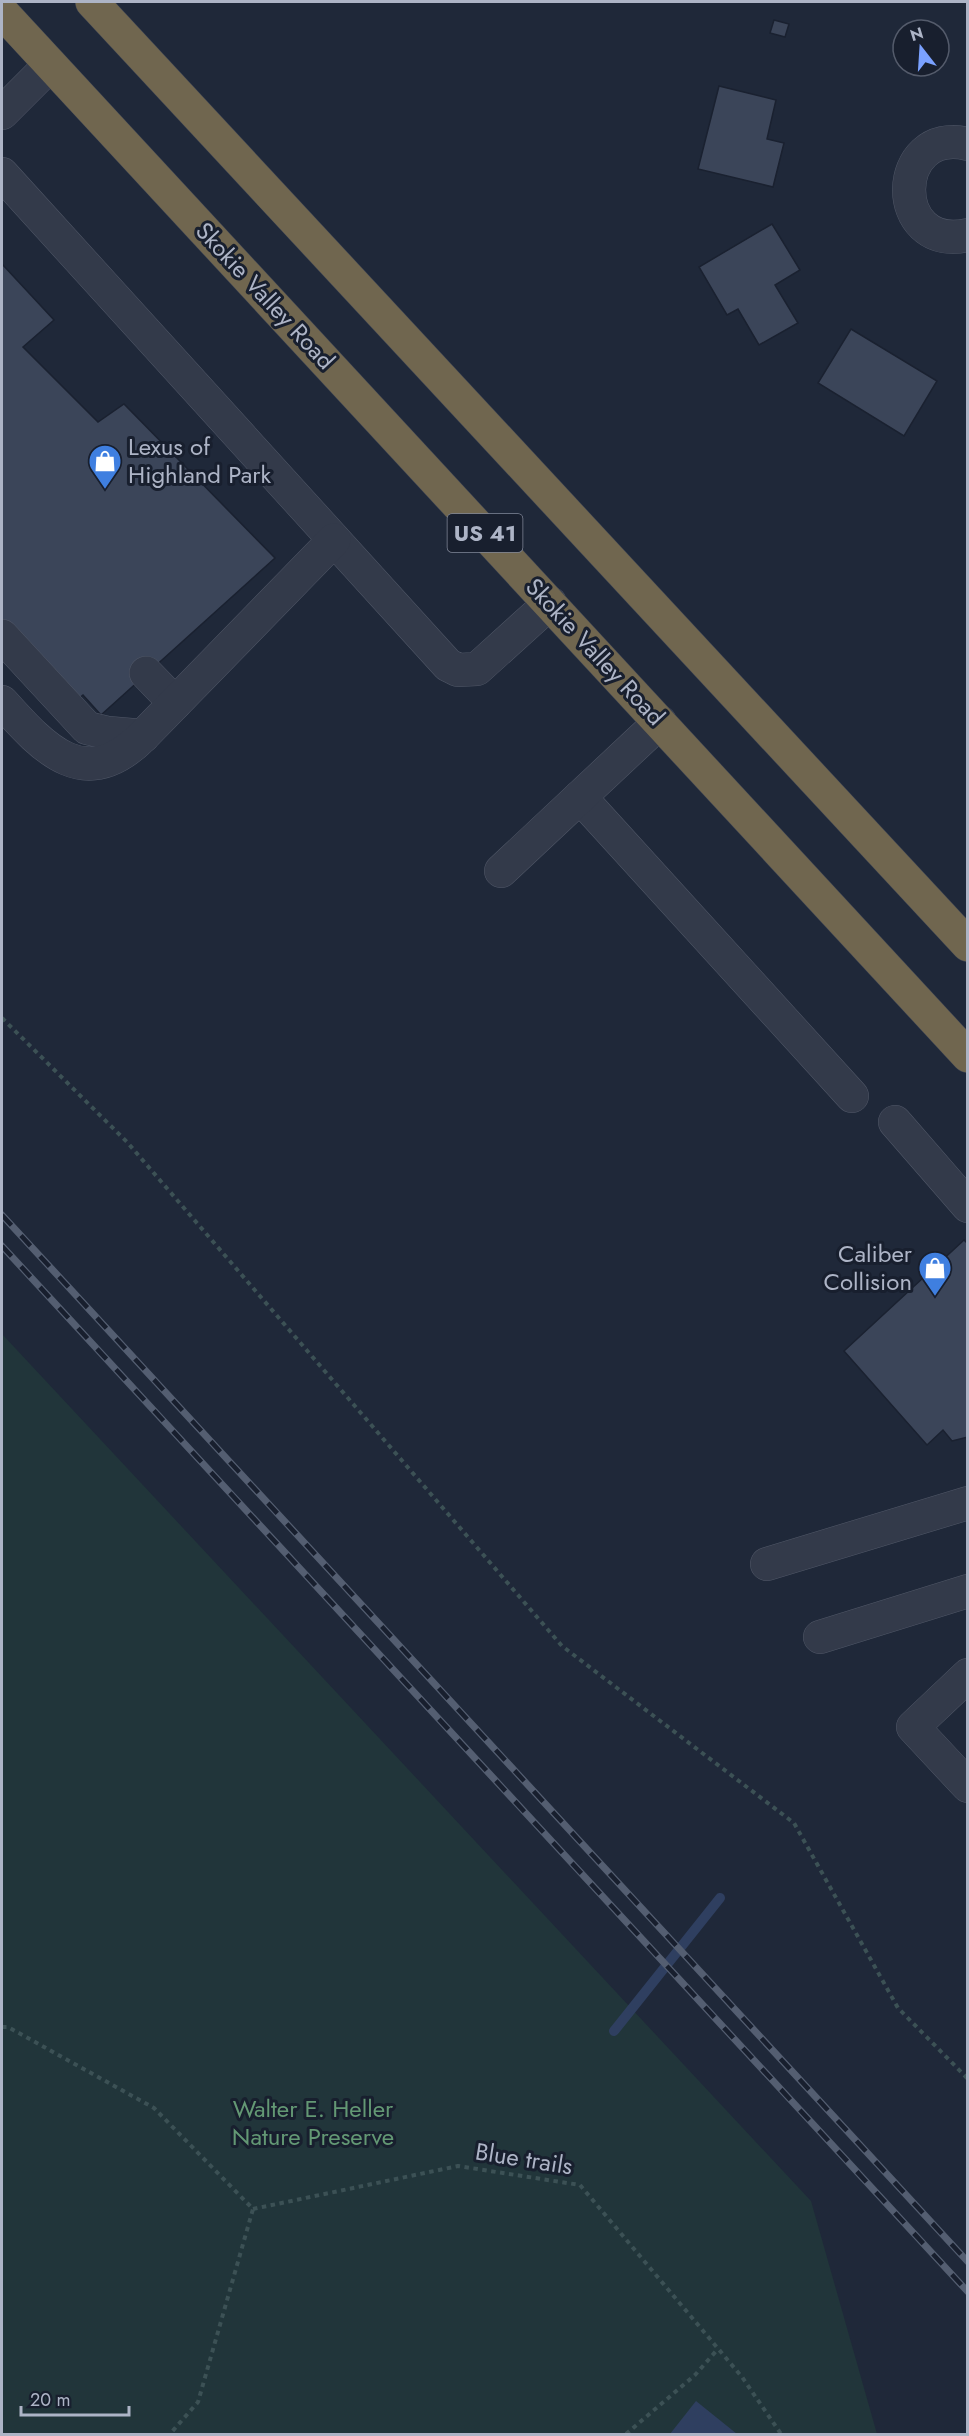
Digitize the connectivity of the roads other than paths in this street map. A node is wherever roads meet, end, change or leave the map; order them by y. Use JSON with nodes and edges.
{"nodes":[{"id":1,"x":92,"y":2,"type":"edge"},
{"id":2,"x":2,"y":12,"type":"edge"},
{"id":3,"x":50,"y":65,"type":"junction"},
{"id":4,"x":2,"y":113,"type":"edge"},
{"id":5,"x":968,"y":144,"type":"edge"},
{"id":6,"x":2,"y":174,"type":"edge"},
{"id":7,"x":968,"y":235,"type":"edge"},
{"id":8,"x":334,"y":540,"type":"junction"},
{"id":9,"x":550,"y":603,"type":"junction"},
{"id":10,"x":2,"y":636,"type":"edge"},
{"id":11,"x":146,"y":673,"type":"dead end"},
{"id":12,"x":2,"y":702,"type":"edge"},
{"id":13,"x":175,"y":703,"type":"junction"},
{"id":14,"x":660,"y":722,"type":"junction"},
{"id":15,"x":143,"y":736,"type":"junction"},
{"id":16,"x":580,"y":797,"type":"junction"},
{"id":17,"x":501,"y":871,"type":"dead end"},
{"id":18,"x":968,"y":945,"type":"edge"},
{"id":19,"x":968,"y":1056,"type":"edge"},
{"id":20,"x":852,"y":1096,"type":"dead end"},
{"id":21,"x":895,"y":1122,"type":"dead end"},
{"id":22,"x":968,"y":1206,"type":"edge"},
{"id":23,"x":968,"y":1503,"type":"edge"},
{"id":24,"x":767,"y":1564,"type":"dead end"},
{"id":25,"x":968,"y":1591,"type":"edge"},
{"id":26,"x":820,"y":1637,"type":"dead end"},
{"id":27,"x":968,"y":1675,"type":"edge"},
{"id":28,"x":968,"y":1786,"type":"edge"}],
"edges":[{"from":1,"to":18,"type":"highway","number":"US 41"},
{"from":2,"to":3,"type":"highway","name":"Skokie Valley Road","number":"US 41"},
{"from":3,"to":4,"type":"street"},
{"from":3,"to":9,"type":"highway","name":"Skokie Valley Road","number":"US 41"},
{"from":5,"to":7,"type":"street"},
{"from":6,"to":8,"type":"street"},
{"from":8,"to":9,"type":"street"},
{"from":8,"to":13,"type":"street"},
{"from":9,"to":14,"type":"highway","name":"Skokie Valley Road","number":"US 41"},
{"from":10,"to":15,"type":"street"},
{"from":11,"to":13,"type":"street"},
{"from":12,"to":15,"type":"street"},
{"from":13,"to":15,"type":"street"},
{"from":14,"to":16,"type":"street"},
{"from":14,"to":19,"type":"highway","name":"Skokie Valley Road","number":"US 41"},
{"from":16,"to":17,"type":"street"},
{"from":16,"to":20,"type":"street"},
{"from":21,"to":22,"type":"street"},
{"from":23,"to":24,"type":"street"},
{"from":25,"to":26,"type":"street"},
{"from":27,"to":28,"type":"street"}]}
